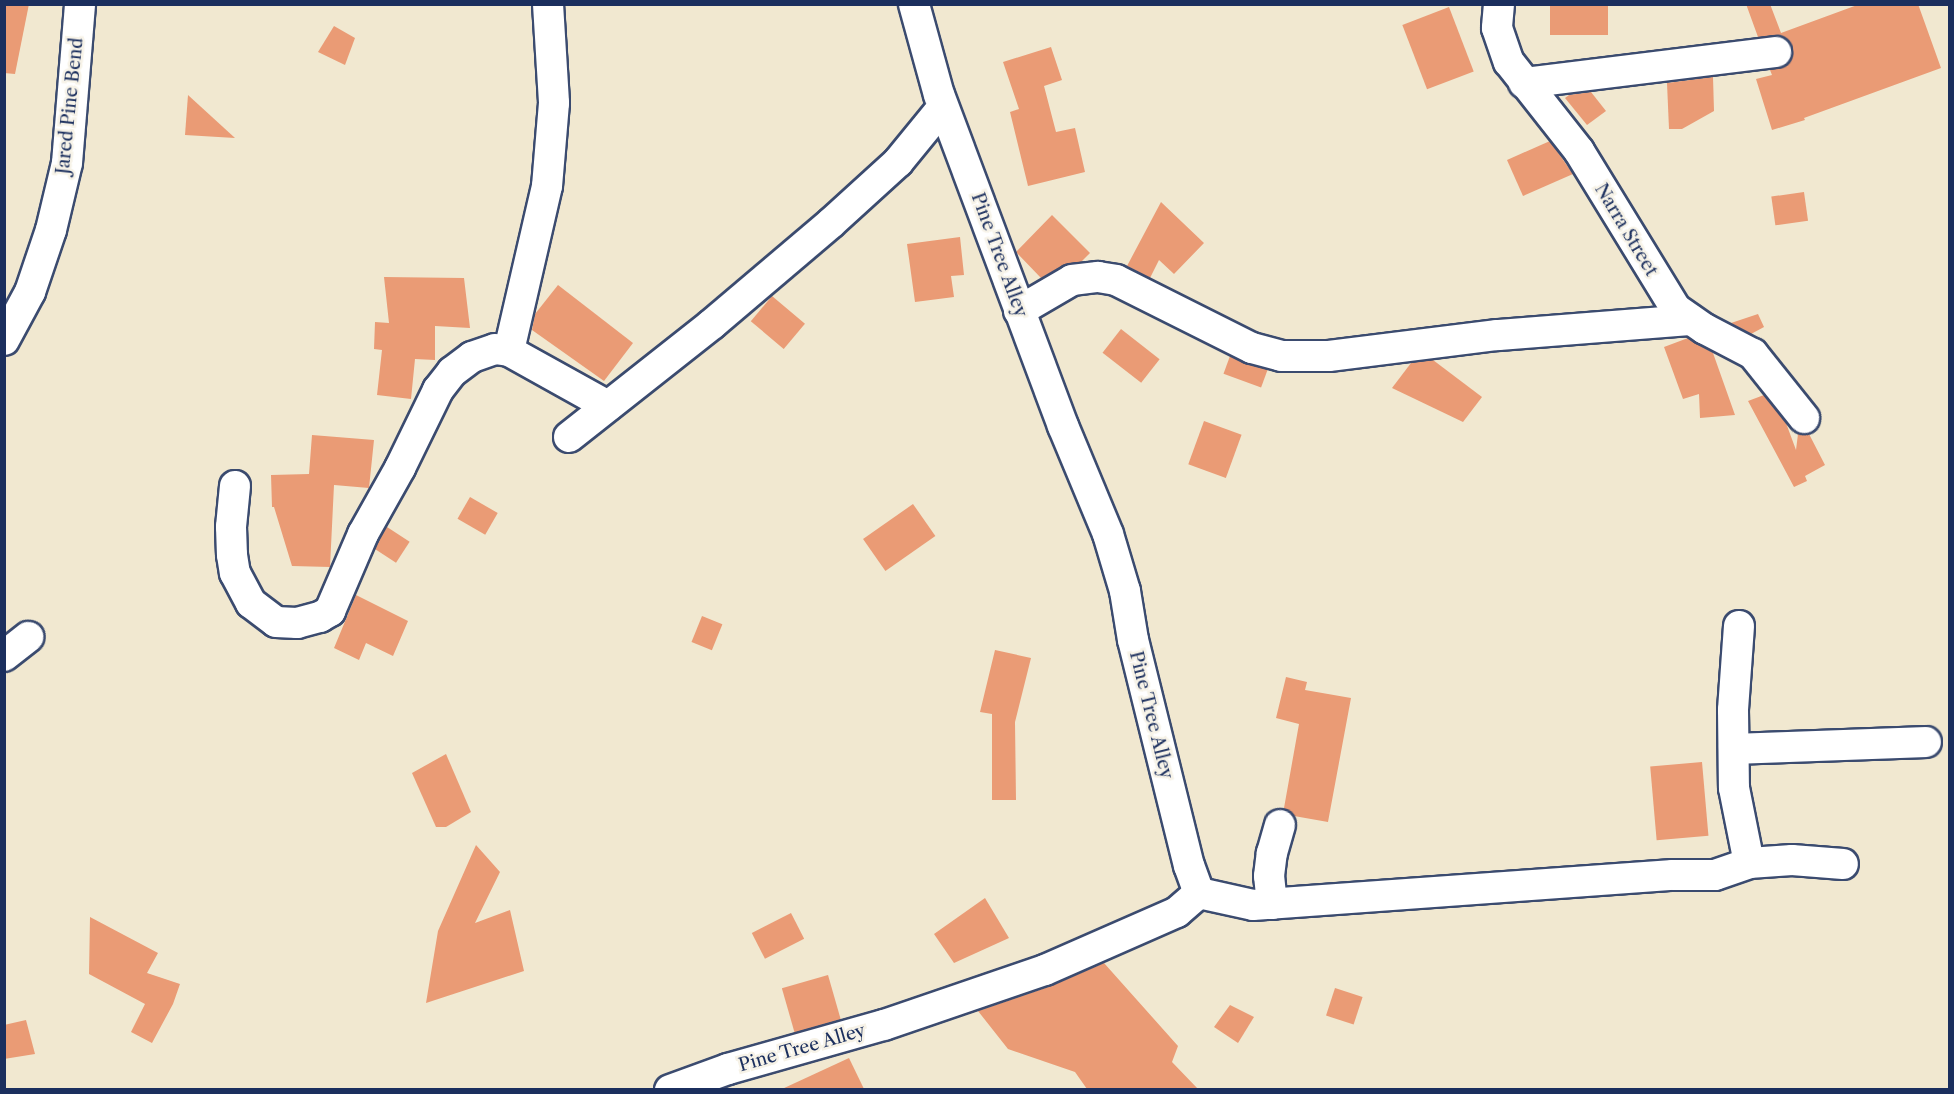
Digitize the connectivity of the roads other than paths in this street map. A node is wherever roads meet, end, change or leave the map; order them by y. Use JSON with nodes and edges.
{"nodes":[{"id":1,"x":80,"y":4,"type":"edge"},
{"id":2,"x":549,"y":4,"type":"edge"},
{"id":3,"x":914,"y":4,"type":"edge"},
{"id":4,"x":1499,"y":4,"type":"edge"},
{"id":5,"x":1776,"y":52,"type":"dead end"},
{"id":6,"x":1524,"y":83,"type":"junction"},
{"id":7,"x":944,"y":107,"type":"junction"},
{"id":8,"x":1020,"y":311,"type":"junction"},
{"id":9,"x":1690,"y":320,"type":"junction"},
{"id":10,"x":4,"y":340,"type":"edge"},
{"id":11,"x":509,"y":351,"type":"junction"},
{"id":12,"x":608,"y":406,"type":"junction"},
{"id":13,"x":1804,"y":418,"type":"dead end"},
{"id":14,"x":569,"y":437,"type":"dead end"},
{"id":15,"x":235,"y":486,"type":"dead end"},
{"id":16,"x":1739,"y":626,"type":"dead end"},
{"id":17,"x":28,"y":637,"type":"dead end"},
{"id":18,"x":4,"y":656,"type":"edge"},
{"id":19,"x":1926,"y":742,"type":"dead end"},
{"id":20,"x":1734,"y":749,"type":"junction"},
{"id":21,"x":1280,"y":825,"type":"dead end"},
{"id":22,"x":1749,"y":863,"type":"junction"},
{"id":23,"x":1843,"y":864,"type":"dead end"},
{"id":24,"x":1199,"y":893,"type":"junction"},
{"id":25,"x":1272,"y":904,"type":"junction"},
{"id":26,"x":670,"y":1089,"type":"edge"}],
"edges":[{"from":1,"to":10,"type":"street","name":"Jared Pine Bend"},
{"from":2,"to":11,"type":"street"},
{"from":3,"to":7,"type":"street","name":"Pine Tree Alley"},
{"from":4,"to":6,"type":"street","name":"Narra Street"},
{"from":5,"to":6,"type":"street"},
{"from":6,"to":9,"type":"street","name":"Narra Street"},
{"from":7,"to":8,"type":"street","name":"Pine Tree Alley"},
{"from":7,"to":12,"type":"street"},
{"from":8,"to":9,"type":"street"},
{"from":8,"to":24,"type":"street","name":"Pine Tree Alley"},
{"from":9,"to":13,"type":"street","name":"Narra Street"},
{"from":11,"to":12,"type":"street"},
{"from":11,"to":15,"type":"street"},
{"from":12,"to":14,"type":"street"},
{"from":16,"to":20,"type":"street"},
{"from":17,"to":18,"type":"street"},
{"from":19,"to":20,"type":"street"},
{"from":20,"to":22,"type":"street"},
{"from":21,"to":25,"type":"street"},
{"from":22,"to":23,"type":"street"},
{"from":22,"to":25,"type":"street"},
{"from":24,"to":25,"type":"street"},
{"from":24,"to":26,"type":"street","name":"Pine Tree Alley"}]}
